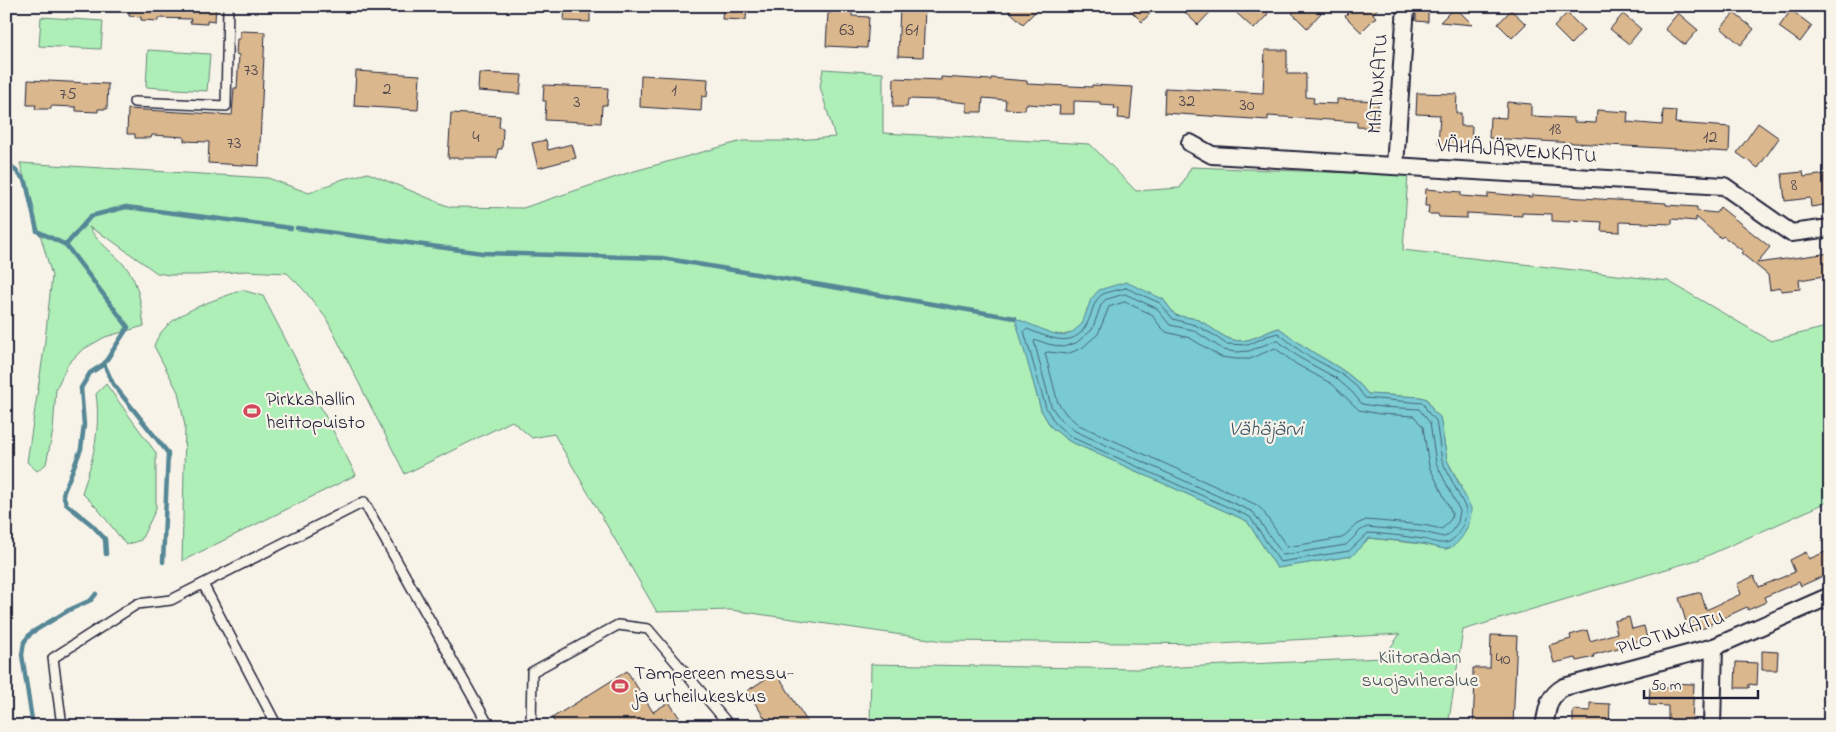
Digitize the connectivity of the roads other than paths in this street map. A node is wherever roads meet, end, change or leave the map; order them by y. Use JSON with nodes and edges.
{"nodes":[{"id":1,"x":228,"y":6,"type":"edge"},
{"id":2,"x":1406,"y":6,"type":"edge"},
{"id":3,"x":134,"y":102,"type":"dead end"},
{"id":4,"x":1190,"y":143,"type":"dead end"},
{"id":5,"x":1395,"y":166,"type":"junction"},
{"id":6,"x":1830,"y":228,"type":"edge"},
{"id":7,"x":203,"y":584,"type":"junction"},
{"id":8,"x":1830,"y":596,"type":"edge"},
{"id":9,"x":1714,"y":647,"type":"junction"},
{"id":10,"x":62,"y":726,"type":"edge"},
{"id":11,"x":277,"y":726,"type":"edge"},
{"id":12,"x":489,"y":726,"type":"edge"},
{"id":13,"x":531,"y":726,"type":"edge"},
{"id":14,"x":730,"y":726,"type":"edge"},
{"id":15,"x":1544,"y":726,"type":"edge"},
{"id":16,"x":1712,"y":726,"type":"edge"}],
"edges":[{"from":1,"to":3,"type":"lane"},
{"from":2,"to":5,"type":"street","name":"MATINKATU"},
{"from":4,"to":5,"type":"street","name":"VÄHÄJÄRVENKATU"},
{"from":5,"to":6,"type":"street","name":"VÄHÄJÄRVENKATU"},
{"from":7,"to":10,"type":"lane"},
{"from":7,"to":11,"type":"lane"},
{"from":7,"to":12,"type":"lane"},
{"from":8,"to":9,"type":"street","name":"PILOTINKATU"},
{"from":9,"to":15,"type":"street","name":"PILOTINKATU"},
{"from":9,"to":16,"type":"street"},
{"from":13,"to":14,"type":"lane"}]}
